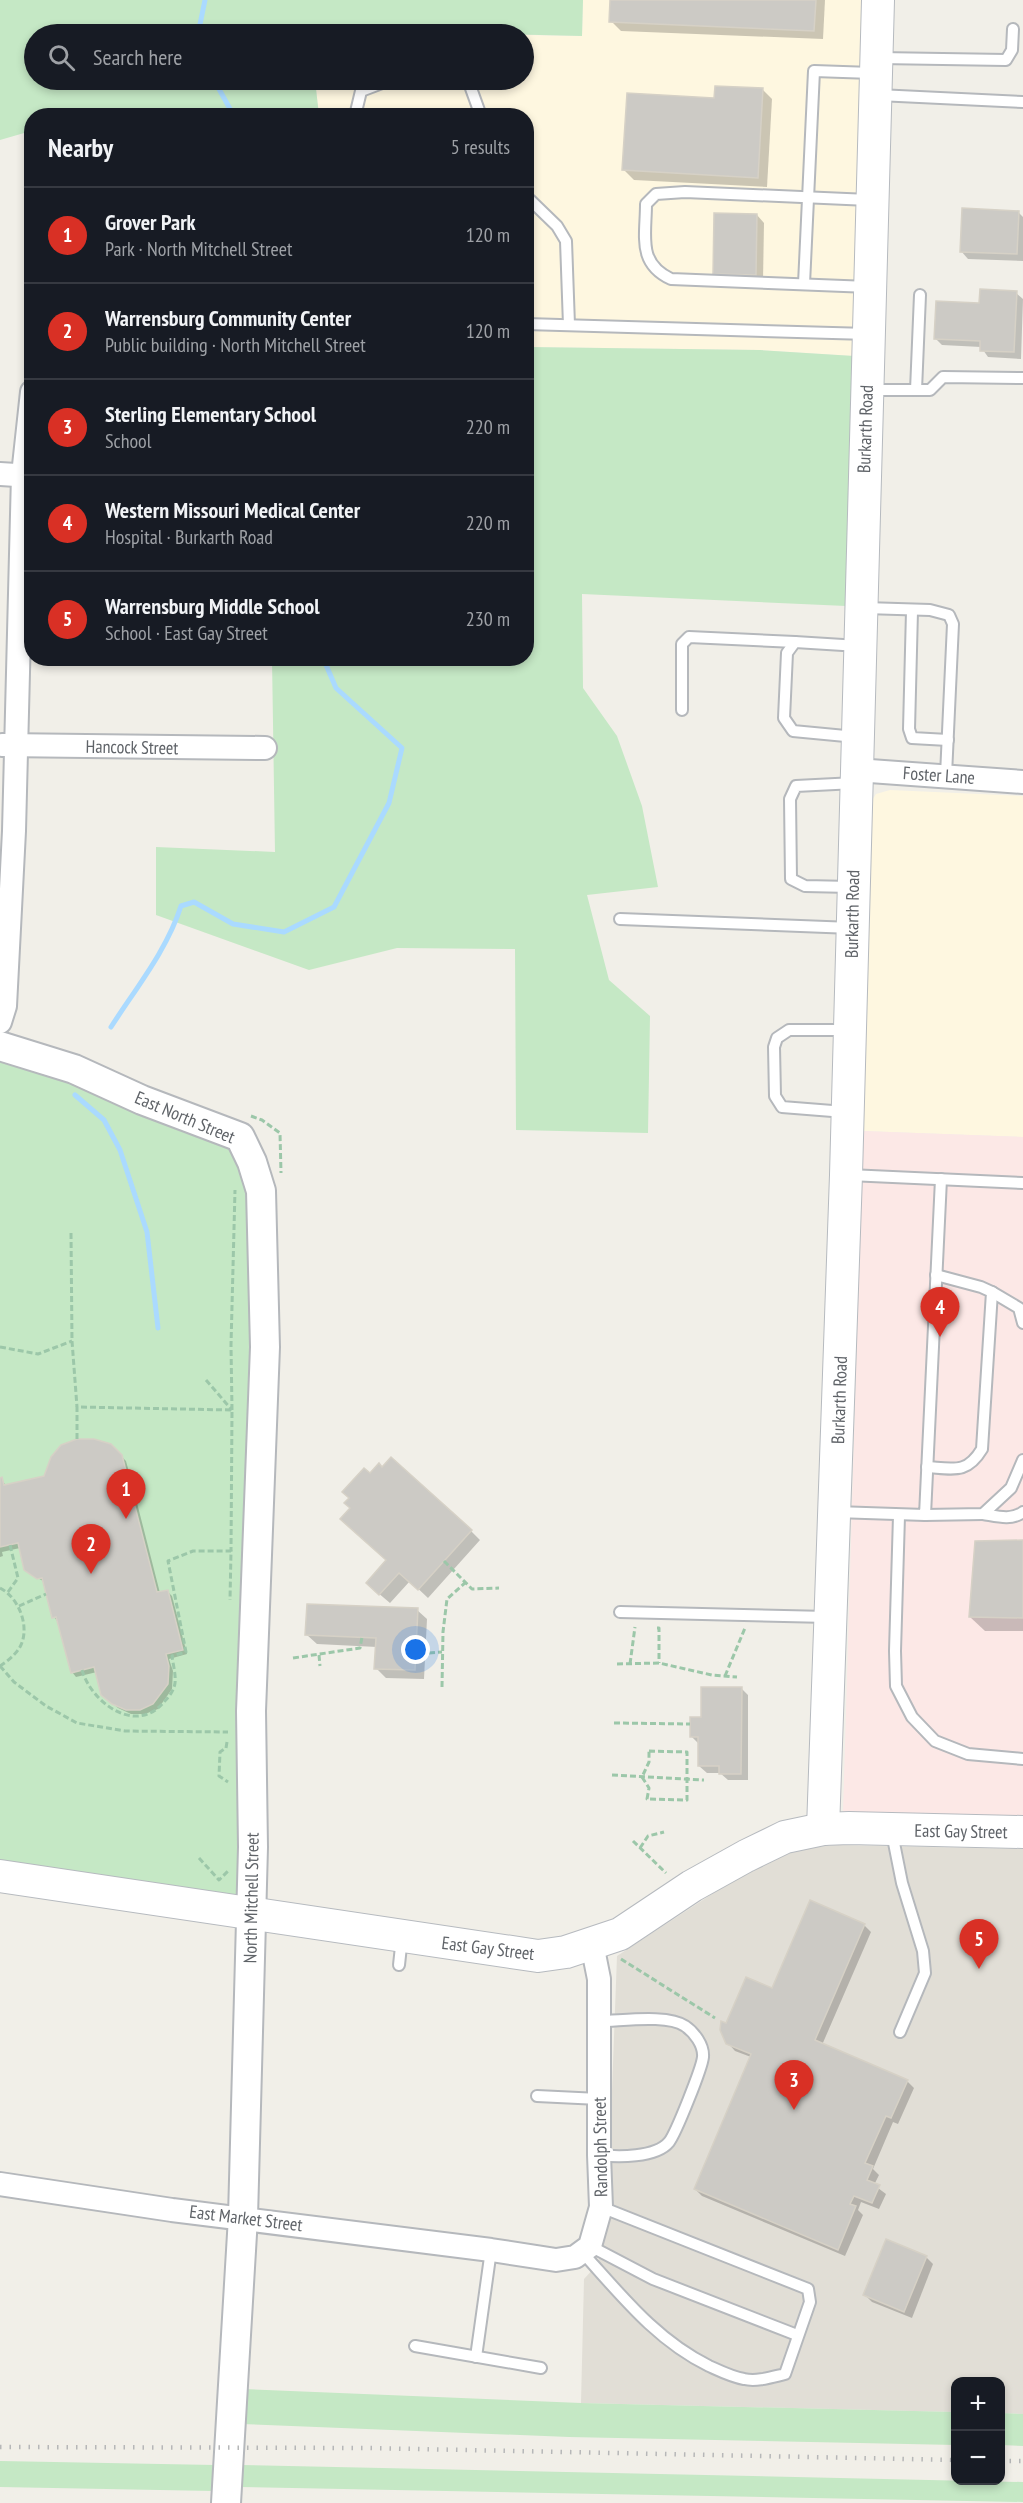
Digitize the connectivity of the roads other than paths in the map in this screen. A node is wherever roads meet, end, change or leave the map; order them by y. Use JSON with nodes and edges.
{"nodes":[{"id":1,"x":878,"y":0,"type":"edge"},
{"id":2,"x":1013,"y":29,"type":"dead end"},
{"id":3,"x":876,"y":75,"type":"junction"},
{"id":4,"x":364,"y":90,"type":"edge"},
{"id":5,"x":472,"y":90,"type":"edge"},
{"id":6,"x":1023,"y":102,"type":"edge"},
{"id":7,"x":357,"y":108,"type":"edge"},
{"id":8,"x":478,"y":108,"type":"edge"},
{"id":9,"x":808,"y":197,"type":"junction"},
{"id":10,"x":872,"y":200,"type":"junction"},
{"id":11,"x":534,"y":204,"type":"edge"},
{"id":12,"x":804,"y":284,"type":"junction"},
{"id":13,"x":869,"y":287,"type":"junction"},
{"id":14,"x":920,"y":295,"type":"dead end"},
{"id":15,"x":534,"y":324,"type":"edge"},
{"id":16,"x":569,"y":326,"type":"junction"},
{"id":17,"x":868,"y":334,"type":"junction"},
{"id":18,"x":1023,"y":378,"type":"edge"},
{"id":19,"x":867,"y":390,"type":"junction"},
{"id":20,"x":916,"y":390,"type":"junction"},
{"id":21,"x":0,"y":474,"type":"edge"},
{"id":22,"x":24,"y":475,"type":"edge"},
{"id":23,"x":24,"y":518,"type":"edge"},
{"id":24,"x":860,"y":607,"type":"junction"},
{"id":25,"x":912,"y":611,"type":"junction"},
{"id":26,"x":795,"y":642,"type":"junction"},
{"id":27,"x":859,"y":646,"type":"junction"},
{"id":28,"x":682,"y":710,"type":"dead end"},
{"id":29,"x":857,"y":737,"type":"junction"},
{"id":30,"x":948,"y":740,"type":"junction"},
{"id":31,"x":8,"y":745,"type":"edge"},
{"id":32,"x":265,"y":748,"type":"dead end"},
{"id":33,"x":946,"y":775,"type":"junction"},
{"id":34,"x":856,"y":776,"type":"junction"},
{"id":35,"x":1023,"y":782,"type":"edge"},
{"id":36,"x":853,"y":887,"type":"junction"},
{"id":37,"x":620,"y":919,"type":"dead end"},
{"id":38,"x":852,"y":928,"type":"junction"},
{"id":39,"x":0,"y":1022,"type":"edge"},
{"id":40,"x":849,"y":1030,"type":"junction"},
{"id":41,"x":0,"y":1046,"type":"edge"},
{"id":42,"x":847,"y":1112,"type":"junction"},
{"id":43,"x":846,"y":1174,"type":"junction"},
{"id":44,"x":941,"y":1179,"type":"junction"},
{"id":45,"x":1023,"y":1182,"type":"edge"},
{"id":46,"x":936,"y":1275,"type":"junction"},
{"id":47,"x":992,"y":1292,"type":"junction"},
{"id":48,"x":1023,"y":1323,"type":"edge"},
{"id":49,"x":265,"y":1347,"type":"joint"},
{"id":50,"x":927,"y":1467,"type":"junction"},
{"id":51,"x":1022,"y":1468,"type":"edge"},
{"id":52,"x":836,"y":1511,"type":"junction"},
{"id":53,"x":1023,"y":1512,"type":"edge"},
{"id":54,"x":983,"y":1514,"type":"junction"},
{"id":55,"x":925,"y":1515,"type":"junction"},
{"id":56,"x":899,"y":1516,"type":"junction"},
{"id":57,"x":620,"y":1612,"type":"dead end"},
{"id":58,"x":831,"y":1617,"type":"junction"},
{"id":59,"x":1023,"y":1759,"type":"edge"},
{"id":60,"x":823,"y":1829,"type":"junction"},
{"id":61,"x":892,"y":1829,"type":"junction"},
{"id":62,"x":1023,"y":1832,"type":"edge"},
{"id":63,"x":0,"y":1875,"type":"edge"},
{"id":64,"x":251,"y":1913,"type":"junction"},
{"id":65,"x":592,"y":1944,"type":"junction"},
{"id":66,"x":599,"y":2021,"type":"junction"},
{"id":67,"x":900,"y":2032,"type":"dead end"},
{"id":68,"x":537,"y":2096,"type":"dead end"},
{"id":69,"x":599,"y":2099,"type":"junction"},
{"id":70,"x":599,"y":2155,"type":"junction"},
{"id":71,"x":0,"y":2184,"type":"edge"},
{"id":72,"x":601,"y":2207,"type":"junction"},
{"id":73,"x":243,"y":2217,"type":"junction"},
{"id":74,"x":586,"y":2249,"type":"junction"},
{"id":75,"x":491,"y":2250,"type":"junction"},
{"id":76,"x":797,"y":2335,"type":"junction"},
{"id":77,"x":416,"y":2346,"type":"dead end"},
{"id":78,"x":476,"y":2356,"type":"junction"},
{"id":79,"x":541,"y":2368,"type":"dead end"},
{"id":80,"x":226,"y":2503,"type":"edge"}],
"edges":[{"from":1,"to":3,"type":"main road","name":"Burkarth Road"},
{"from":2,"to":3,"type":"lane"},
{"from":3,"to":6,"type":"lane"},
{"from":3,"to":9,"type":"lane"},
{"from":3,"to":10,"type":"main road","name":"Burkarth Road"},
{"from":4,"to":7,"type":"lane"},
{"from":5,"to":8,"type":"lane"},
{"from":9,"to":10,"type":"lane"},
{"from":9,"to":12,"type":"lane"},
{"from":9,"to":12,"type":"lane"},
{"from":10,"to":13,"type":"main road","name":"Burkarth Road"},
{"from":11,"to":16,"type":"lane"},
{"from":12,"to":13,"type":"lane"},
{"from":13,"to":17,"type":"main road","name":"Burkarth Road"},
{"from":14,"to":20,"type":"lane"},
{"from":15,"to":16,"type":"lane"},
{"from":16,"to":17,"type":"lane"},
{"from":17,"to":19,"type":"main road","name":"Burkarth Road"},
{"from":18,"to":20,"type":"lane"},
{"from":19,"to":20,"type":"lane"},
{"from":19,"to":24,"type":"main road","name":"Burkarth Road"},
{"from":21,"to":22,"type":"street"},
{"from":23,"to":31,"type":"street"},
{"from":24,"to":25,"type":"lane"},
{"from":24,"to":27,"type":"main road","name":"Burkarth Road"},
{"from":25,"to":30,"type":"lane"},
{"from":25,"to":30,"type":"lane"},
{"from":26,"to":27,"type":"lane"},
{"from":26,"to":28,"type":"lane"},
{"from":26,"to":29,"type":"lane"},
{"from":27,"to":29,"type":"main road","name":"Burkarth Road"},
{"from":29,"to":34,"type":"main road","name":"Burkarth Road"},
{"from":30,"to":33,"type":"lane"},
{"from":31,"to":32,"type":"street","name":"Hancock Street"},
{"from":31,"to":39,"type":"street"},
{"from":33,"to":34,"type":"street","name":"Foster Lane"},
{"from":33,"to":35,"type":"street","name":"Foster Lane"},
{"from":34,"to":36,"type":"main road","name":"Burkarth Road"},
{"from":34,"to":36,"type":"lane"},
{"from":36,"to":38,"type":"main road","name":"Burkarth Road"},
{"from":37,"to":38,"type":"lane"},
{"from":38,"to":40,"type":"main road","name":"Burkarth Road"},
{"from":40,"to":42,"type":"main road","name":"Burkarth Road"},
{"from":40,"to":42,"type":"lane"},
{"from":41,"to":49,"type":"street","name":"East North Street"},
{"from":42,"to":43,"type":"main road","name":"Burkarth Road"},
{"from":43,"to":44,"type":"lane"},
{"from":43,"to":52,"type":"main road","name":"Burkarth Road"},
{"from":44,"to":45,"type":"lane"},
{"from":44,"to":46,"type":"lane"},
{"from":46,"to":47,"type":"lane"},
{"from":46,"to":50,"type":"lane"},
{"from":47,"to":48,"type":"lane"},
{"from":47,"to":50,"type":"lane"},
{"from":49,"to":64,"type":"street","name":"North Mitchell Street"},
{"from":50,"to":55,"type":"lane"},
{"from":51,"to":54,"type":"lane"},
{"from":52,"to":56,"type":"lane"},
{"from":52,"to":58,"type":"main road","name":"Burkarth Road"},
{"from":53,"to":54,"type":"lane"},
{"from":54,"to":55,"type":"lane"},
{"from":55,"to":56,"type":"lane"},
{"from":56,"to":59,"type":"lane"},
{"from":57,"to":58,"type":"lane"},
{"from":58,"to":60,"type":"main road","name":"Burkarth Road"},
{"from":60,"to":61,"type":"main road","name":"East Gay Street"},
{"from":60,"to":65,"type":"main road","name":"East Gay Street"},
{"from":61,"to":62,"type":"main road","name":"East Gay Street"},
{"from":61,"to":67,"type":"lane"},
{"from":63,"to":64,"type":"main road","name":"East Gay Street"},
{"from":64,"to":65,"type":"main road","name":"East Gay Street"},
{"from":64,"to":73,"type":"street","name":"North Mitchell Street"},
{"from":65,"to":66,"type":"street","name":"Randolph Street"},
{"from":66,"to":69,"type":"street","name":"Randolph Street"},
{"from":66,"to":70,"type":"lane"},
{"from":68,"to":69,"type":"lane"},
{"from":69,"to":70,"type":"street","name":"Randolph Street"},
{"from":70,"to":72,"type":"street","name":"Randolph Street"},
{"from":71,"to":73,"type":"street","name":"East Market Street"},
{"from":72,"to":74,"type":"street","name":"Randolph Street"},
{"from":72,"to":76,"type":"lane"},
{"from":73,"to":75,"type":"street","name":"East Market Street"},
{"from":73,"to":80,"type":"street","name":"North Mitchell Street"},
{"from":74,"to":75,"type":"street"},
{"from":74,"to":76,"type":"lane"},
{"from":74,"to":76,"type":"lane"},
{"from":75,"to":78,"type":"lane"},
{"from":77,"to":78,"type":"lane"},
{"from":78,"to":79,"type":"lane"}]}
